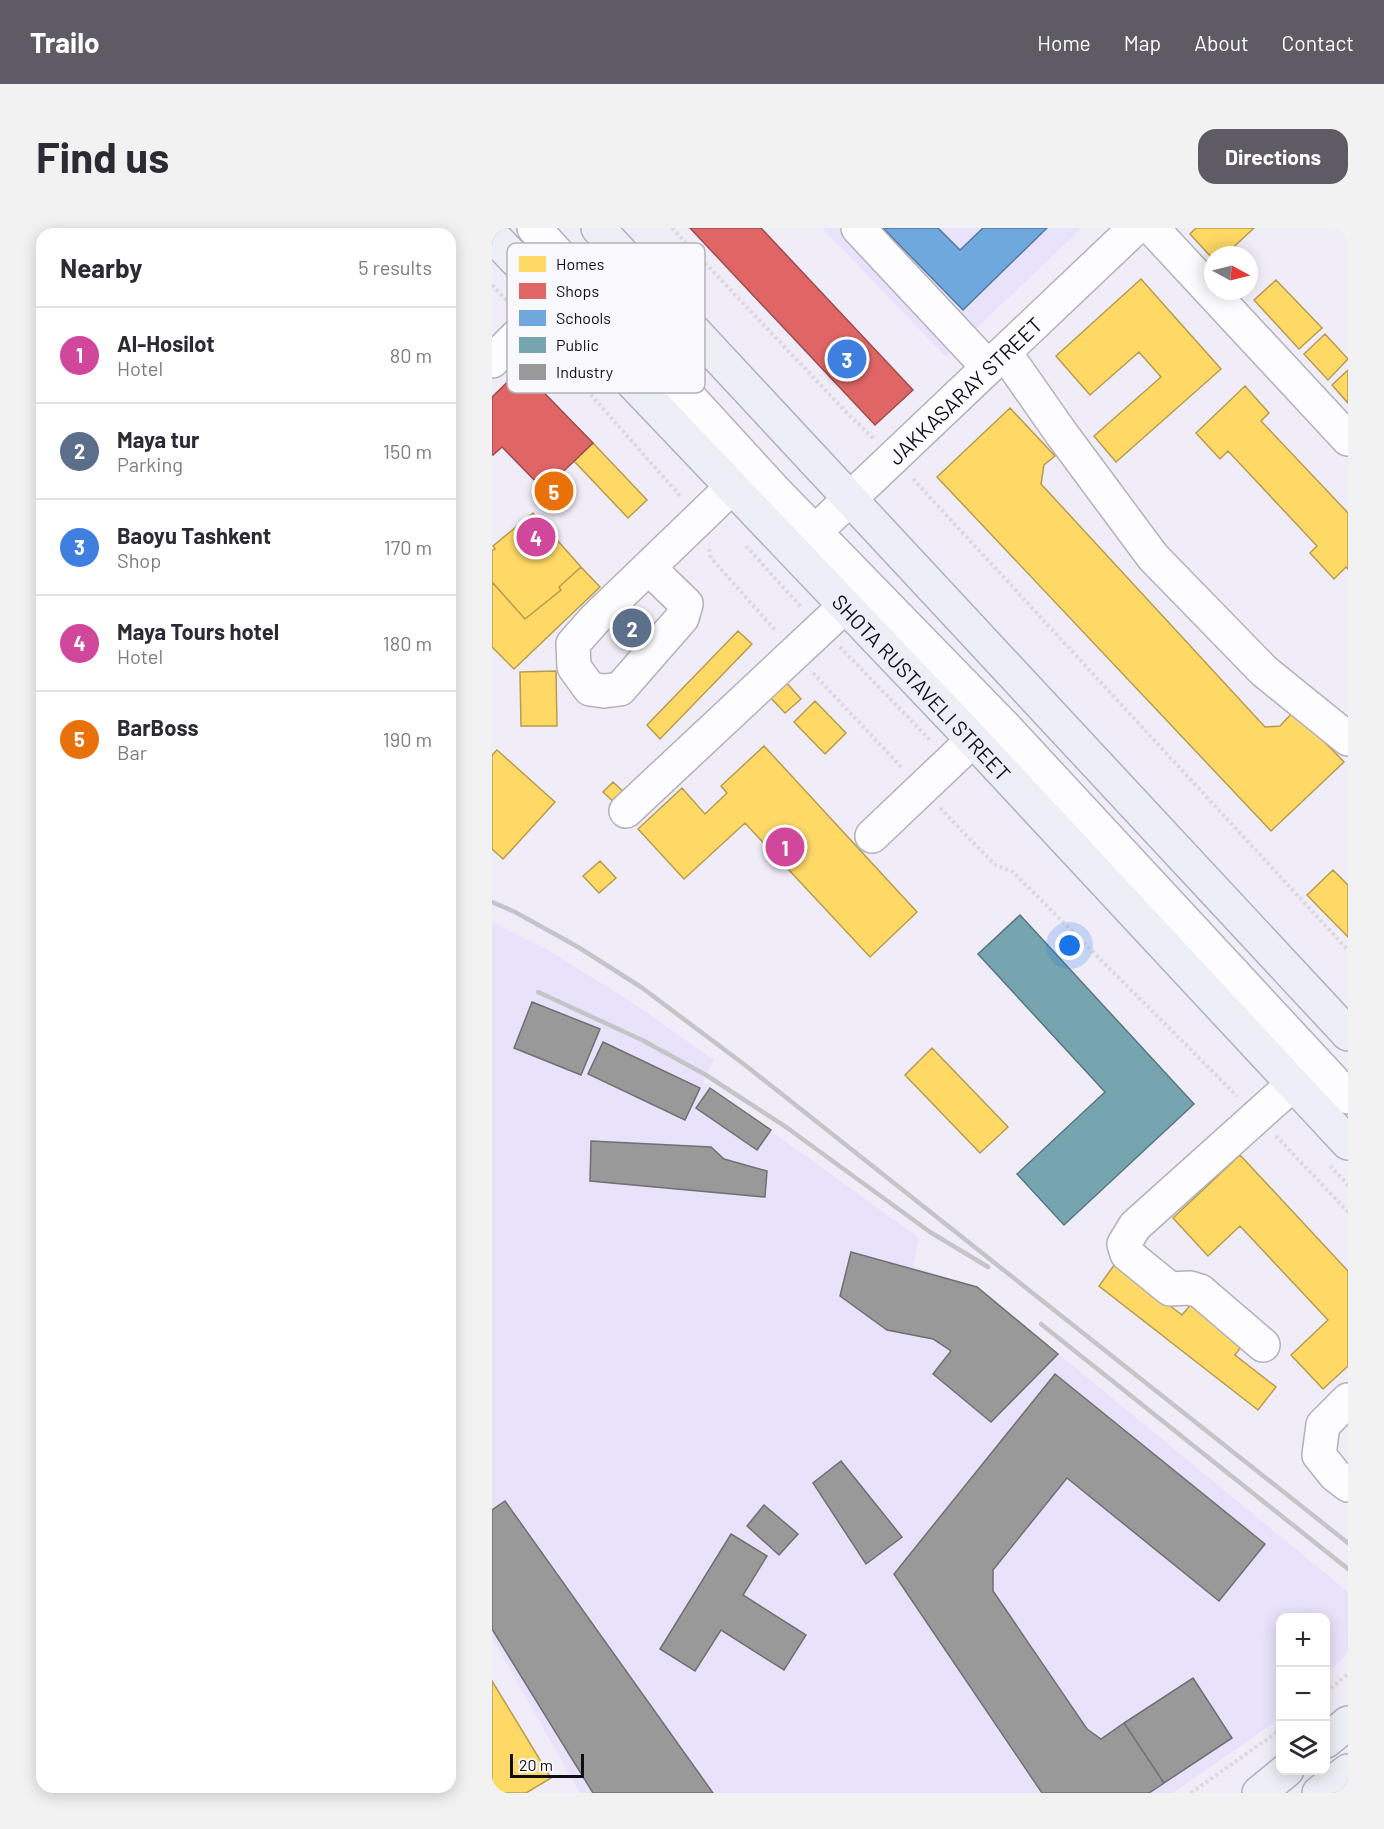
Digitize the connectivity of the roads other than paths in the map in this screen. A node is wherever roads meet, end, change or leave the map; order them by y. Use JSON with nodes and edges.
{"nodes":[{"id":1,"x":534,"y":228,"type":"edge"},
{"id":2,"x":556,"y":228,"type":"edge"},
{"id":3,"x":598,"y":228,"type":"edge"},
{"id":4,"x":858,"y":228,"type":"edge"},
{"id":5,"x":1135,"y":228,"type":"edge"},
{"id":6,"x":1152,"y":228,"type":"edge"},
{"id":7,"x":492,"y":235,"type":"edge"},
{"id":8,"x":548,"y":243,"type":"edge"},
{"id":9,"x":569,"y":243,"type":"edge"},
{"id":10,"x":609,"y":243,"type":"edge"},
{"id":11,"x":507,"y":251,"type":"edge"},
{"id":12,"x":507,"y":346,"type":"edge"},
{"id":13,"x":997,"y":360,"type":"junction"},
{"id":14,"x":492,"y":361,"type":"edge"},
{"id":15,"x":705,"y":371,"type":"edge"},
{"id":16,"x":642,"y":393,"type":"edge"},
{"id":17,"x":693,"y":393,"type":"edge"},
{"id":18,"x":703,"y":393,"type":"edge"},
{"id":19,"x":1348,"y":438,"type":"edge"},
{"id":20,"x":732,"y":487,"type":"junction"},
{"id":21,"x":821,"y":525,"type":"junction"},
{"id":22,"x":650,"y":569,"type":"dead end"},
{"id":23,"x":845,"y":606,"type":"junction"},
{"id":24,"x":1348,"y":739,"type":"edge"},
{"id":25,"x":961,"y":750,"type":"junction"},
{"id":26,"x":626,"y":811,"type":"dead end"},
{"id":27,"x":872,"y":836,"type":"dead end"},
{"id":28,"x":1348,"y":1034,"type":"edge"},
{"id":29,"x":1348,"y":1080,"type":"edge"},
{"id":30,"x":1293,"y":1084,"type":"junction"},
{"id":31,"x":1348,"y":1097,"type":"edge"},
{"id":32,"x":1336,"y":1152,"type":"edge"},
{"id":33,"x":1263,"y":1345,"type":"dead end"},
{"id":34,"x":1348,"y":1400,"type":"edge"},
{"id":35,"x":1348,"y":1485,"type":"edge"},
{"id":36,"x":1348,"y":1723,"type":"edge"},
{"id":37,"x":1330,"y":1738,"type":"edge"},
{"id":38,"x":1348,"y":1771,"type":"edge"},
{"id":39,"x":1281,"y":1775,"type":"edge"},
{"id":40,"x":1258,"y":1793,"type":"edge"},
{"id":41,"x":1319,"y":1793,"type":"edge"}],
"edges":[{"from":1,"to":8,"type":"street"},
{"from":2,"to":9,"type":"street"},
{"from":3,"to":10,"type":"main road","name":"SHOTA RUSTAVELI STREET"},
{"from":4,"to":13,"type":"street"},
{"from":5,"to":13,"type":"street","name":"JAKKASARAY STREET"},
{"from":6,"to":19,"type":"street"},
{"from":7,"to":11,"type":"main road","name":"SHOTA RUSTAVELI STREET"},
{"from":12,"to":14,"type":"street"},
{"from":13,"to":21,"type":"street","name":"JAKKASARAY STREET"},
{"from":13,"to":24,"type":"street"},
{"from":15,"to":21,"type":"main road","name":"SHOTA RUSTAVELI STREET"},
{"from":16,"to":20,"type":"main road","name":"SHOTA RUSTAVELI STREET"},
{"from":17,"to":21,"type":"street"},
{"from":18,"to":21,"type":"street"},
{"from":20,"to":21,"type":"main road","name":"SHOTA RUSTAVELI STREET"},
{"from":20,"to":22,"type":"street"},
{"from":21,"to":23,"type":"main road","name":"SHOTA RUSTAVELI STREET"},
{"from":21,"to":28,"type":"main road","name":"SHOTA RUSTAVELI STREET"},
{"from":21,"to":29,"type":"street"},
{"from":21,"to":31,"type":"street"},
{"from":23,"to":25,"type":"main road","name":"SHOTA RUSTAVELI STREET"},
{"from":23,"to":26,"type":"street"},
{"from":25,"to":27,"type":"street"},
{"from":25,"to":30,"type":"main road","name":"SHOTA RUSTAVELI STREET"},
{"from":30,"to":32,"type":"main road","name":"SHOTA RUSTAVELI STREET"},
{"from":30,"to":33,"type":"street"},
{"from":34,"to":35,"type":"street"},
{"from":36,"to":37,"type":"main road"},
{"from":38,"to":41,"type":"main road"},
{"from":39,"to":40,"type":"main road"}]}
